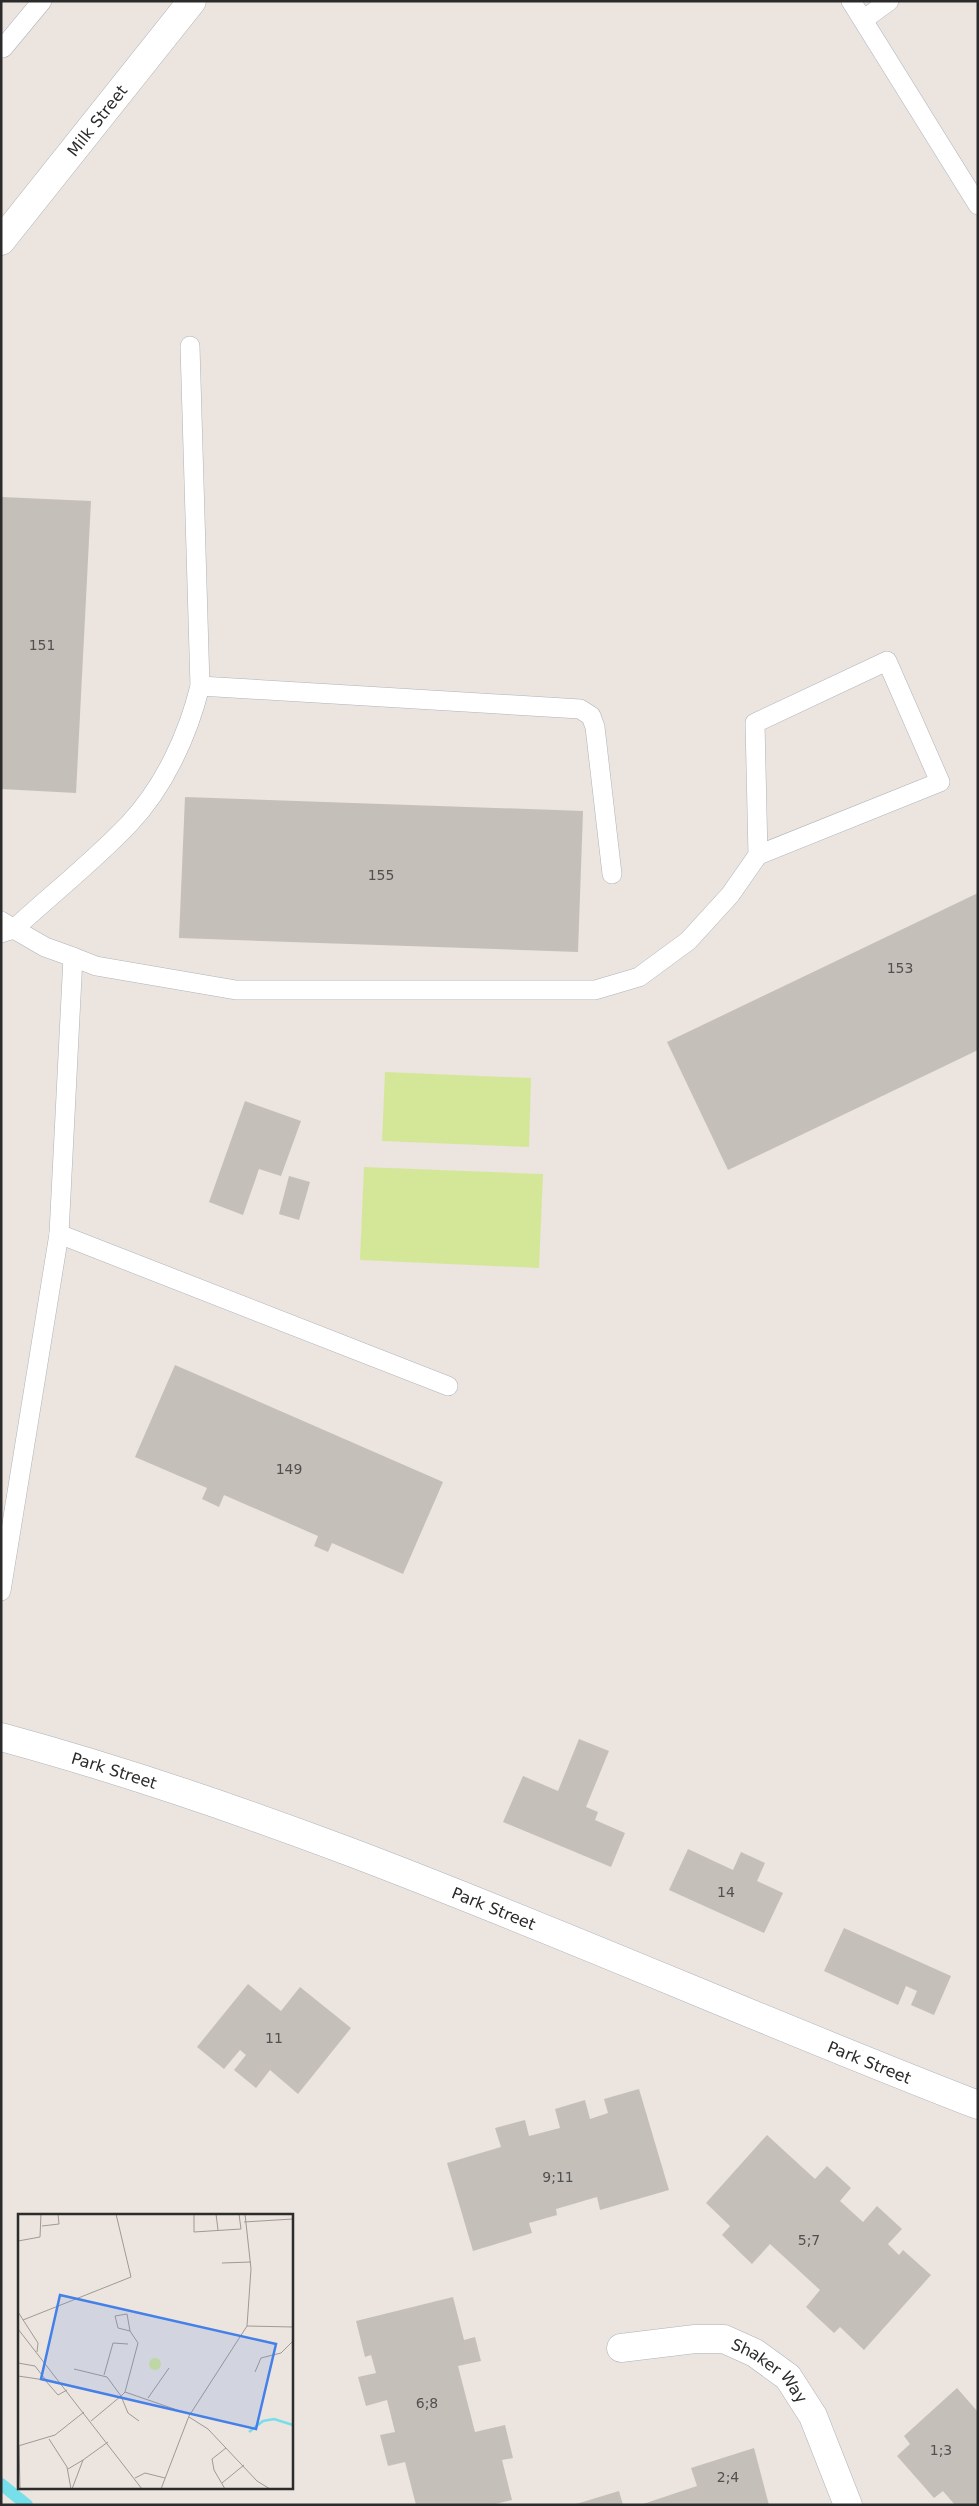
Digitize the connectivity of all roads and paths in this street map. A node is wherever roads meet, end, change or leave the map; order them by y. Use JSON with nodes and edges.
{"nodes":[{"id":1,"x":42,"y":1,"type":"edge"},
{"id":2,"x":192,"y":1,"type":"edge"},
{"id":3,"x":851,"y":1,"type":"edge"},
{"id":4,"x":889,"y":1,"type":"edge"},
{"id":5,"x":863,"y":20,"type":"junction"},
{"id":6,"x":1,"y":27,"type":"edge"},
{"id":7,"x":2,"y":49,"type":"edge"},
{"id":8,"x":978,"y":205,"type":"edge"},
{"id":9,"x":1,"y":241,"type":"edge"},
{"id":10,"x":190,"y":346,"type":"dead end"},
{"id":11,"x":200,"y":686,"type":"junction"},
{"id":12,"x":758,"y":855,"type":"junction"},
{"id":13,"x":612,"y":874,"type":"dead end"},
{"id":14,"x":6,"y":928,"type":"edge"},
{"id":15,"x":73,"y":957,"type":"junction"},
{"id":16,"x":60,"y":1234,"type":"junction"},
{"id":17,"x":448,"y":1386,"type":"dead end"},
{"id":18,"x":1,"y":1591,"type":"edge"},
{"id":19,"x":1,"y":1737,"type":"edge"},
{"id":20,"x":978,"y":2105,"type":"edge"},
{"id":21,"x":621,"y":2348,"type":"dead end"},
{"id":22,"x":848,"y":2505,"type":"edge"}],
"edges":[{"from":1,"to":7,"type":"lane"},
{"from":2,"to":9,"type":"street","name":"Milk Street"},
{"from":3,"to":5,"type":"lane"},
{"from":4,"to":5,"type":"lane"},
{"from":5,"to":8,"type":"lane"},
{"from":6,"to":7,"type":"lane"},
{"from":10,"to":11,"type":"lane"},
{"from":11,"to":13,"type":"lane"},
{"from":11,"to":14,"type":"lane"},
{"from":12,"to":12,"type":"lane"},
{"from":12,"to":15,"type":"lane"},
{"from":14,"to":15,"type":"lane"},
{"from":15,"to":16,"type":"lane"},
{"from":16,"to":17,"type":"lane"},
{"from":16,"to":18,"type":"lane"},
{"from":19,"to":20,"type":"street","name":"Park Street"},
{"from":21,"to":22,"type":"street","name":"Shaker Way"}]}
